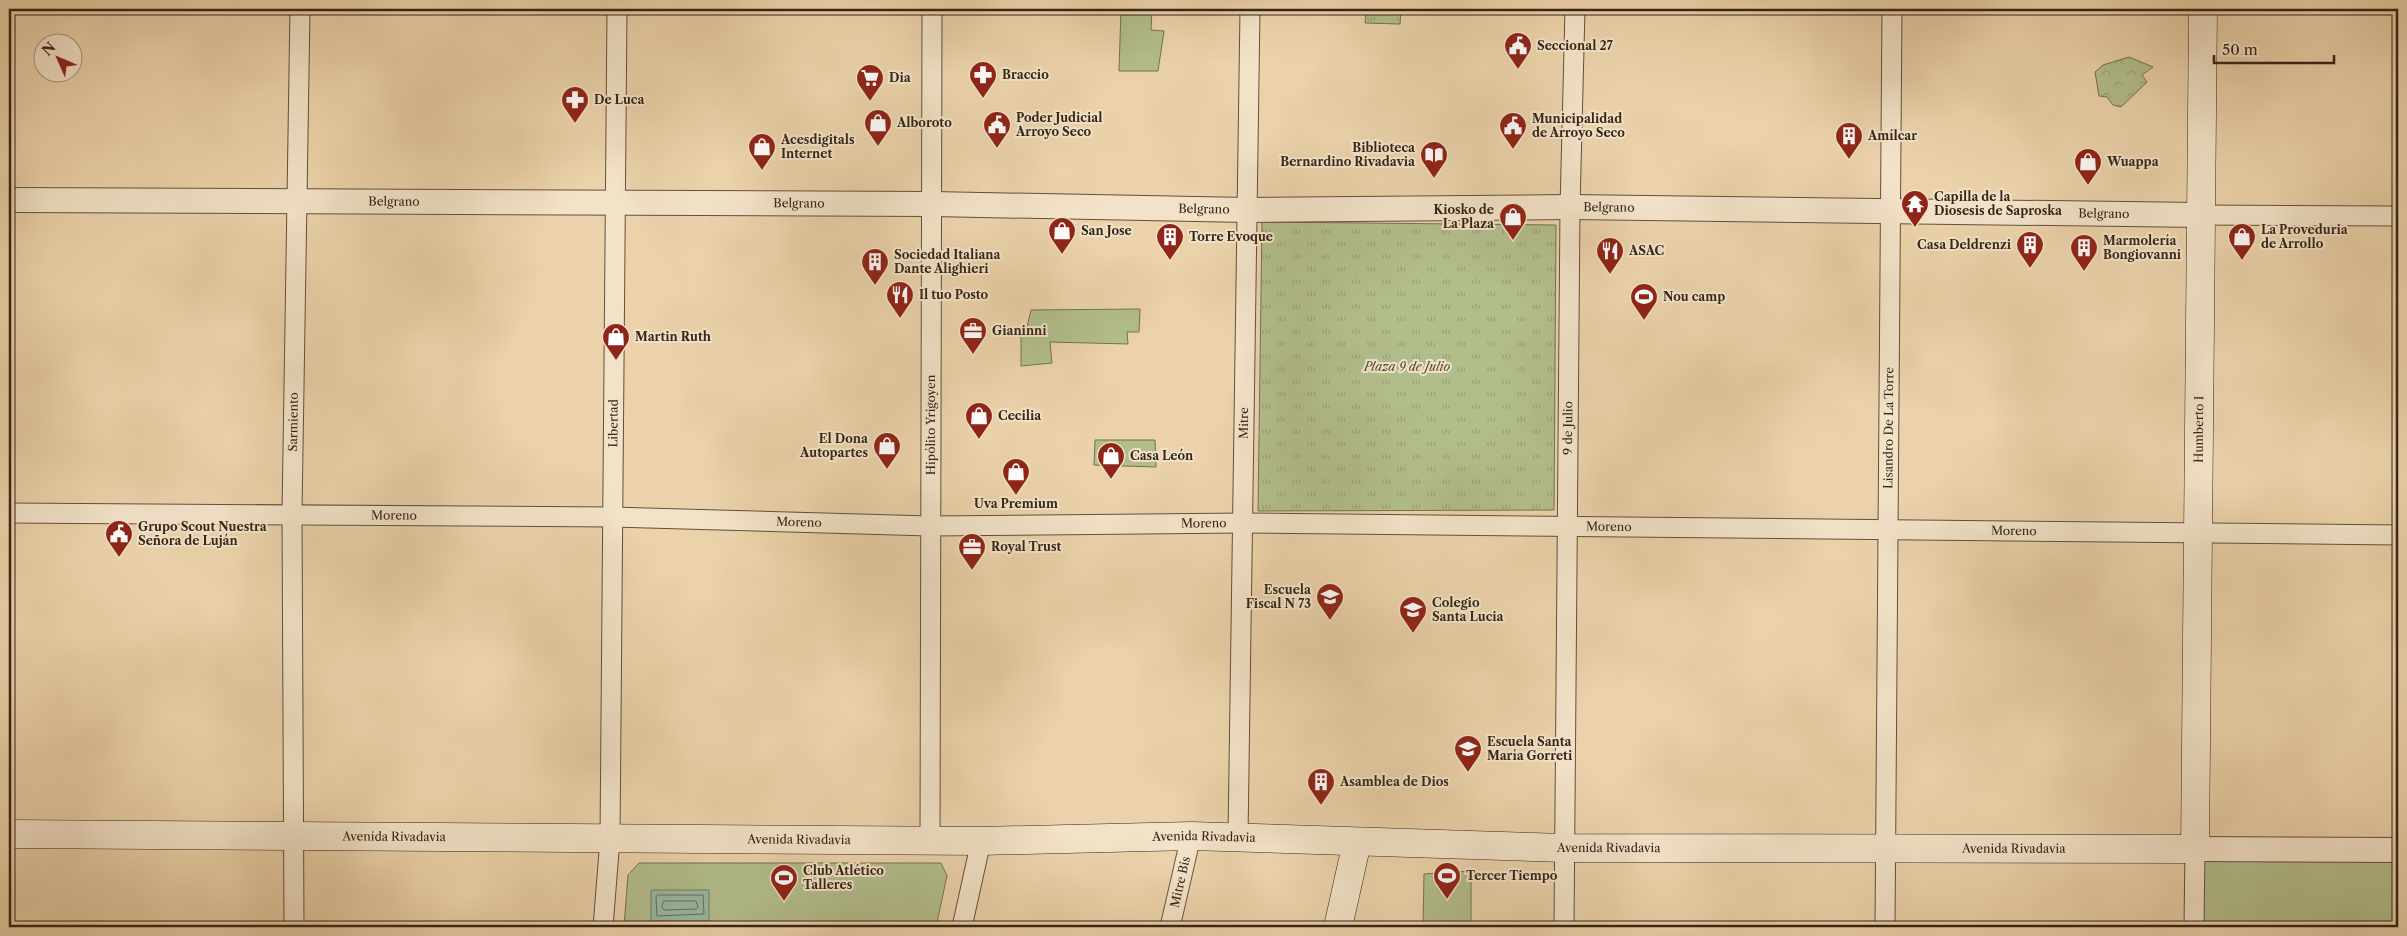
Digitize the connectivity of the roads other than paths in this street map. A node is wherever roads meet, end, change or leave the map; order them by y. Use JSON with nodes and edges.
{"nodes":[{"id":1,"x":300,"y":9,"type":"edge"},
{"id":2,"x":617,"y":9,"type":"edge"},
{"id":3,"x":932,"y":9,"type":"edge"},
{"id":4,"x":1250,"y":9,"type":"edge"},
{"id":5,"x":1575,"y":9,"type":"edge"},
{"id":6,"x":1892,"y":9,"type":"edge"},
{"id":7,"x":2203,"y":9,"type":"edge"},
{"id":8,"x":9,"y":200,"type":"edge"},
{"id":9,"x":297,"y":200,"type":"junction"},
{"id":10,"x":615,"y":202,"type":"junction"},
{"id":11,"x":932,"y":204,"type":"junction"},
{"id":12,"x":1570,"y":207,"type":"junction"},
{"id":13,"x":1248,"y":210,"type":"junction"},
{"id":14,"x":1891,"y":212,"type":"junction"},
{"id":15,"x":2201,"y":215,"type":"junction"},
{"id":16,"x":2398,"y":216,"type":"edge"},
{"id":17,"x":9,"y":513,"type":"edge"},
{"id":18,"x":292,"y":513,"type":"junction"},
{"id":19,"x":612,"y":517,"type":"junction"},
{"id":20,"x":1243,"y":523,"type":"junction"},
{"id":21,"x":930,"y":526,"type":"junction"},
{"id":22,"x":1568,"y":527,"type":"junction"},
{"id":23,"x":1888,"y":530,"type":"junction"},
{"id":24,"x":2198,"y":533,"type":"junction"},
{"id":25,"x":2398,"y":535,"type":"edge"},
{"id":26,"x":9,"y":834,"type":"edge"},
{"id":27,"x":292,"y":836,"type":"junction"},
{"id":28,"x":1191,"y":836,"type":"junction"},
{"id":29,"x":1238,"y":837,"type":"junction"},
{"id":30,"x":610,"y":839,"type":"junction"},
{"id":31,"x":930,"y":840,"type":"junction"},
{"id":32,"x":980,"y":841,"type":"junction"},
{"id":33,"x":1357,"y":842,"type":"junction"},
{"id":34,"x":1565,"y":848,"type":"junction"},
{"id":35,"x":1887,"y":849,"type":"junction"},
{"id":36,"x":2195,"y":849,"type":"junction"},
{"id":37,"x":2398,"y":850,"type":"edge"},
{"id":38,"x":294,"y":927,"type":"edge"},
{"id":39,"x":603,"y":927,"type":"edge"},
{"id":40,"x":962,"y":927,"type":"edge"},
{"id":41,"x":1170,"y":927,"type":"edge"},
{"id":42,"x":1338,"y":927,"type":"edge"},
{"id":43,"x":1564,"y":927,"type":"edge"},
{"id":44,"x":1885,"y":927,"type":"edge"},
{"id":45,"x":2194,"y":927,"type":"edge"}],
"edges":[{"from":1,"to":9,"type":"street","name":"Sarmiento"},
{"from":2,"to":10,"type":"street","name":"Libertad"},
{"from":3,"to":11,"type":"street","name":"Hipólito Yrigoyen"},
{"from":4,"to":13,"type":"street","name":"Mitre"},
{"from":5,"to":12,"type":"street","name":"9 de Julio"},
{"from":6,"to":14,"type":"street","name":"Lisandro De La Torre"},
{"from":7,"to":15,"type":"main road","name":"Humberto I"},
{"from":8,"to":9,"type":"street","name":"Belgrano"},
{"from":9,"to":10,"type":"street","name":"Belgrano"},
{"from":9,"to":18,"type":"street","name":"Sarmiento"},
{"from":10,"to":11,"type":"street","name":"Belgrano"},
{"from":10,"to":19,"type":"street","name":"Libertad"},
{"from":11,"to":13,"type":"street","name":"Belgrano"},
{"from":11,"to":21,"type":"street","name":"Hipólito Yrigoyen"},
{"from":12,"to":13,"type":"street","name":"Belgrano"},
{"from":12,"to":14,"type":"street","name":"Belgrano"},
{"from":12,"to":22,"type":"street","name":"9 de Julio"},
{"from":13,"to":20,"type":"street","name":"Mitre"},
{"from":14,"to":15,"type":"street","name":"Belgrano"},
{"from":14,"to":23,"type":"street","name":"Lisandro De La Torre"},
{"from":15,"to":16,"type":"street","name":"Belgrano"},
{"from":15,"to":24,"type":"main road","name":"Humberto I"},
{"from":17,"to":18,"type":"street","name":"Moreno"},
{"from":18,"to":19,"type":"street","name":"Moreno"},
{"from":18,"to":27,"type":"street","name":"Sarmiento"},
{"from":19,"to":21,"type":"street","name":"Moreno"},
{"from":19,"to":30,"type":"street","name":"Libertad"},
{"from":20,"to":21,"type":"street","name":"Moreno"},
{"from":20,"to":22,"type":"street","name":"Moreno"},
{"from":20,"to":29,"type":"street","name":"Mitre"},
{"from":21,"to":31,"type":"street","name":"Hipólito Yrigoyen"},
{"from":22,"to":23,"type":"street","name":"Moreno"},
{"from":22,"to":34,"type":"street","name":"9 de Julio"},
{"from":23,"to":24,"type":"street","name":"Moreno"},
{"from":23,"to":35,"type":"street","name":"Lisandro De La Torre"},
{"from":24,"to":25,"type":"street","name":"Moreno"},
{"from":24,"to":36,"type":"main road","name":"Humberto I"},
{"from":26,"to":27,"type":"main road","name":"Avenida Rivadavia"},
{"from":27,"to":30,"type":"main road","name":"Avenida Rivadavia"},
{"from":27,"to":38,"type":"street","name":"Sarmiento"},
{"from":28,"to":29,"type":"main road","name":"Avenida Rivadavia"},
{"from":28,"to":32,"type":"main road","name":"Avenida Rivadavia"},
{"from":28,"to":41,"type":"street","name":"Mitre Bis"},
{"from":29,"to":33,"type":"main road","name":"Avenida Rivadavia"},
{"from":30,"to":31,"type":"main road","name":"Avenida Rivadavia"},
{"from":30,"to":39,"type":"street","name":"Libertad"},
{"from":31,"to":32,"type":"main road","name":"Avenida Rivadavia"},
{"from":32,"to":40,"type":"street"},
{"from":33,"to":34,"type":"main road","name":"Avenida Rivadavia"},
{"from":33,"to":42,"type":"main road"},
{"from":34,"to":35,"type":"main road","name":"Avenida Rivadavia"},
{"from":34,"to":43,"type":"street","name":"9 de Julio"},
{"from":35,"to":36,"type":"main road","name":"Avenida Rivadavia"},
{"from":35,"to":44,"type":"street","name":"Lisandro De La Torre"},
{"from":36,"to":37,"type":"street","name":"Avenida Rivadavia"},
{"from":36,"to":45,"type":"street"}]}
